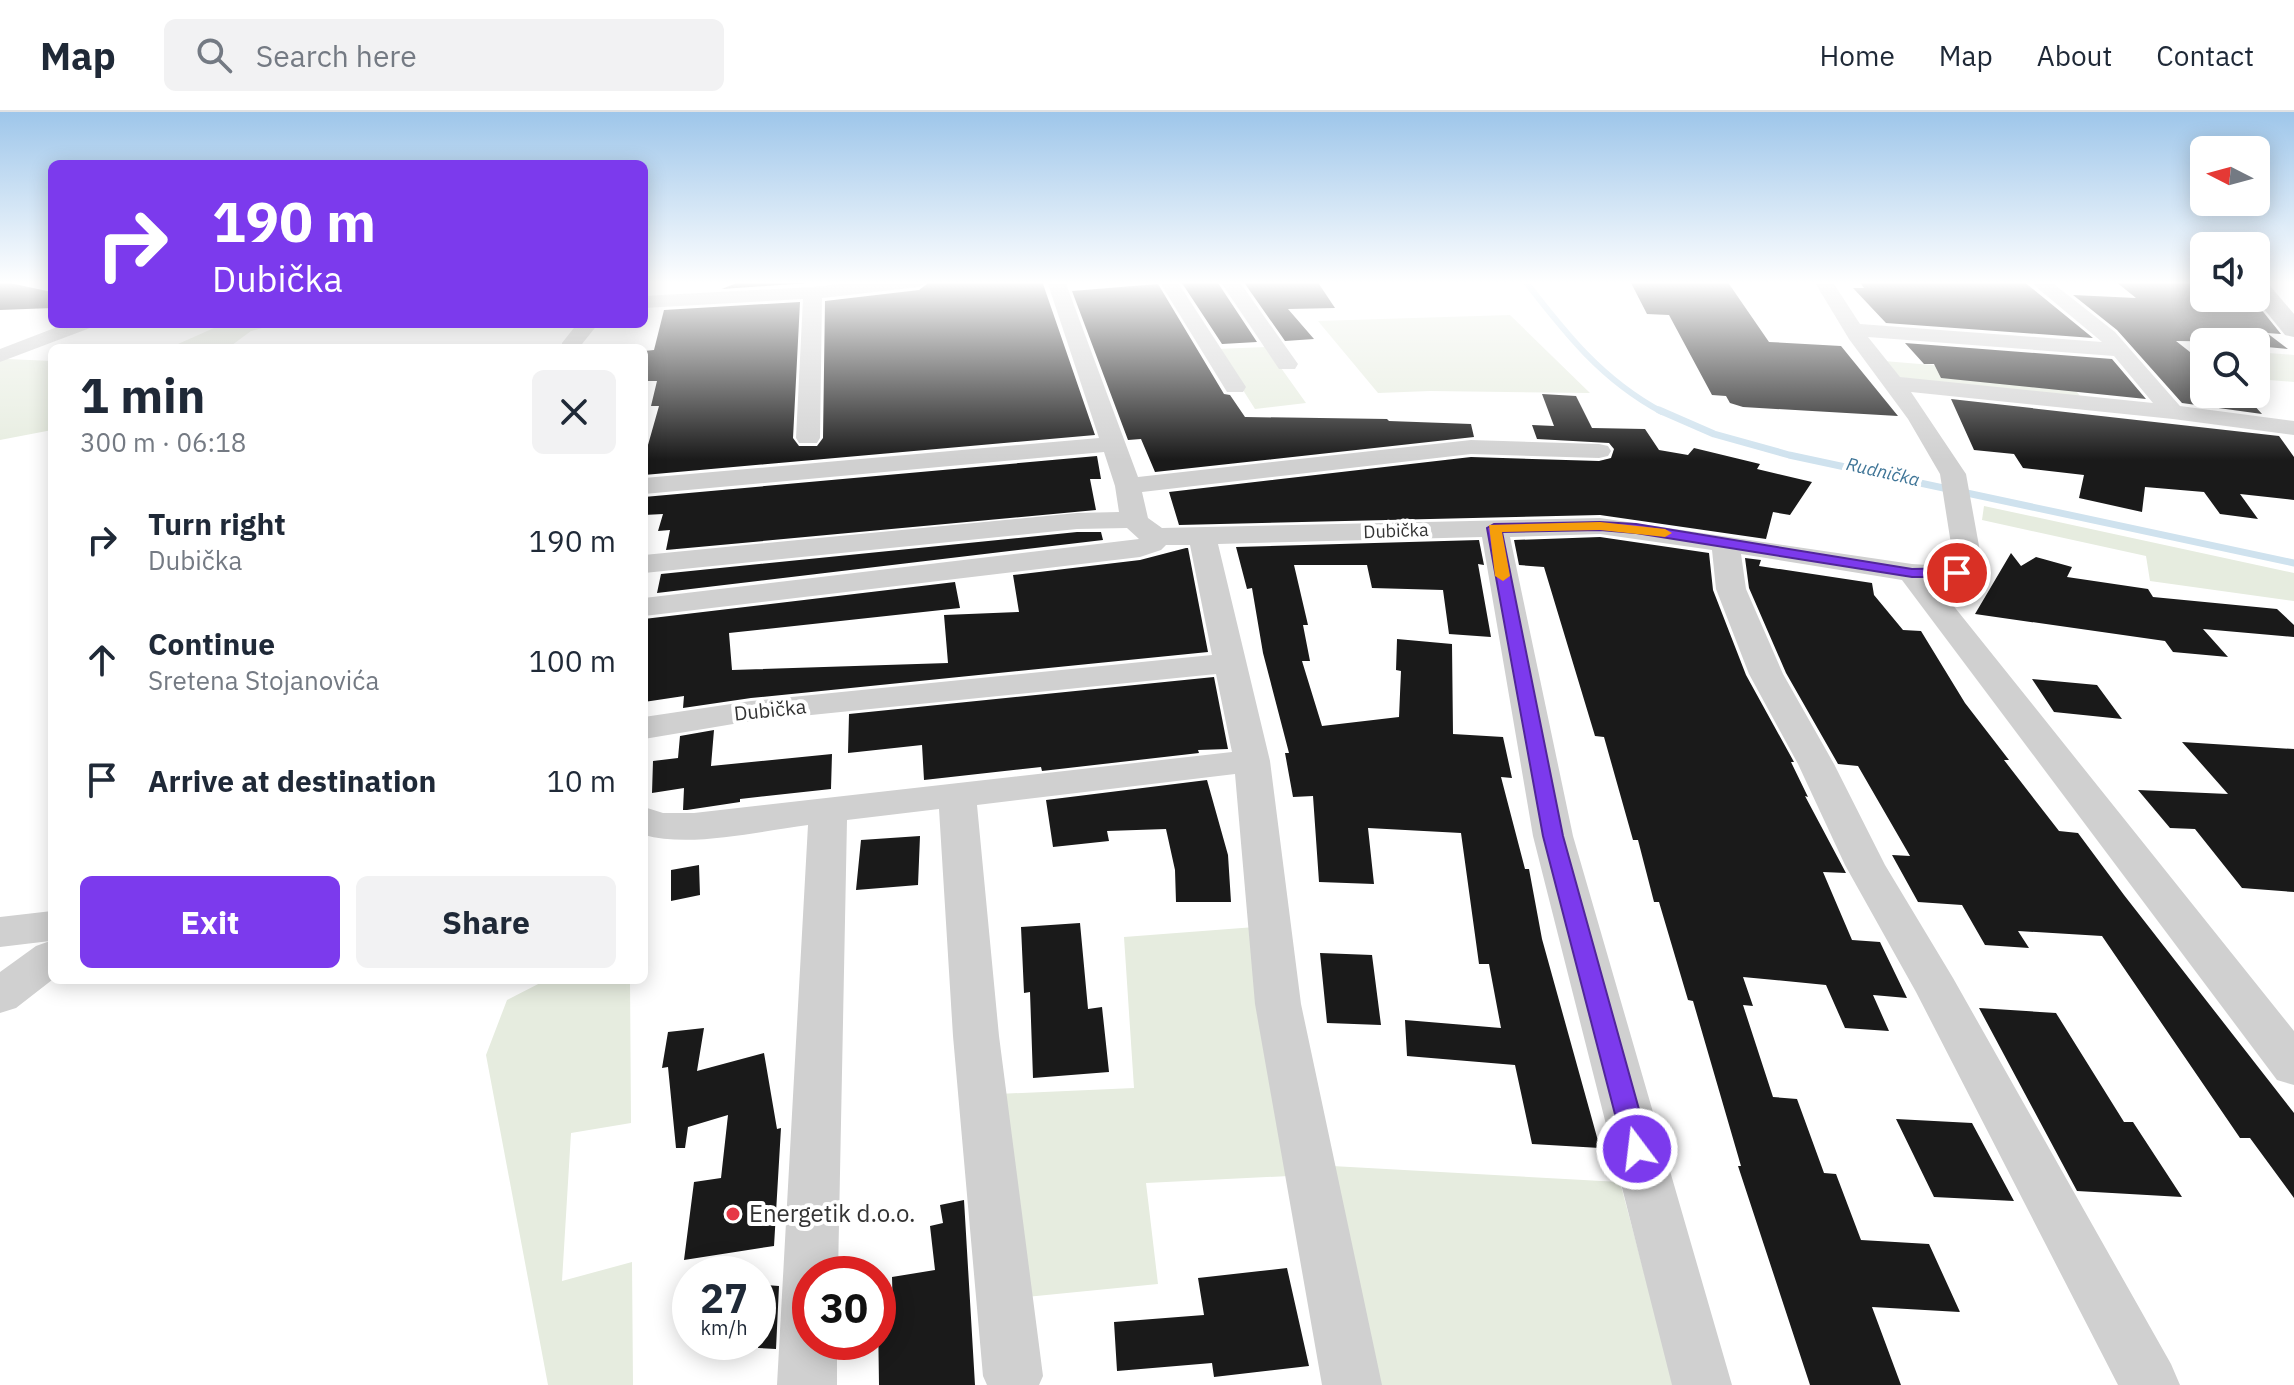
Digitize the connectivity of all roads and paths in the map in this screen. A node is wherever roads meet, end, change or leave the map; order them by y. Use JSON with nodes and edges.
{"nodes":[{"id":1,"x":40,"y":340,"type":"edge"},
{"id":2,"x":811,"y":340,"type":"edge"},
{"id":3,"x":1077,"y":340,"type":"edge"},
{"id":4,"x":1206,"y":340,"type":"edge"},
{"id":5,"x":1271,"y":340,"type":"edge"},
{"id":6,"x":1861,"y":340,"type":"edge"},
{"id":7,"x":1994,"y":340,"type":"edge"},
{"id":8,"x":2111,"y":340,"type":"edge"},
{"id":9,"x":2123,"y":350,"type":"junction"},
{"id":10,"x":0,"y":356,"type":"edge"},
{"id":11,"x":1287,"y":364,"type":"dead end"},
{"id":12,"x":1892,"y":383,"type":"junction"},
{"id":13,"x":1235,"y":387,"type":"dead end"},
{"id":14,"x":2173,"y":412,"type":"junction"},
{"id":15,"x":2294,"y":428,"type":"edge"},
{"id":16,"x":808,"y":438,"type":"dead end"},
{"id":17,"x":1114,"y":444,"type":"junction"},
{"id":18,"x":1599,"y":451,"type":"dead end"},
{"id":19,"x":648,"y":486,"type":"edge"},
{"id":20,"x":1128,"y":486,"type":"junction"},
{"id":21,"x":1146,"y":528,"type":"junction"},
{"id":22,"x":1494,"y":528,"type":"junction"},
{"id":23,"x":1203,"y":538,"type":"junction"},
{"id":24,"x":1725,"y":543,"type":"junction"},
{"id":25,"x":648,"y":564,"type":"edge"},
{"id":26,"x":1912,"y":573,"type":"junction"},
{"id":27,"x":648,"y":607,"type":"edge"},
{"id":28,"x":1231,"y":663,"type":"junction"},
{"id":29,"x":648,"y":727,"type":"edge"},
{"id":30,"x":1252,"y":761,"type":"junction"},
{"id":31,"x":957,"y":793,"type":"junction"},
{"id":32,"x":828,"y":809,"type":"junction"},
{"id":33,"x":648,"y":821,"type":"edge"},
{"id":34,"x":48,"y":926,"type":"edge"},
{"id":35,"x":0,"y":932,"type":"edge"},
{"id":36,"x":48,"y":960,"type":"edge"},
{"id":37,"x":0,"y":996,"type":"edge"},
{"id":38,"x":2294,"y":1066,"type":"edge"},
{"id":39,"x":811,"y":1256,"type":"edge"},
{"id":40,"x":808,"y":1360,"type":"edge"},
{"id":41,"x":1013,"y":1376,"type":"dead end"},
{"id":42,"x":807,"y":1385,"type":"edge"},
{"id":43,"x":1352,"y":1385,"type":"edge"},
{"id":44,"x":1702,"y":1385,"type":"edge"},
{"id":45,"x":2150,"y":1385,"type":"edge"}],
"edges":[{"from":1,"to":10,"type":"street"},
{"from":2,"to":16,"type":"street"},
{"from":3,"to":17,"type":"street"},
{"from":4,"to":13,"type":"street"},
{"from":5,"to":11,"type":"street"},
{"from":6,"to":12,"type":"street"},
{"from":7,"to":9,"type":"street"},
{"from":8,"to":9,"type":"street"},
{"from":9,"to":14,"type":"street"},
{"from":12,"to":14,"type":"street"},
{"from":12,"to":26,"type":"street","name":"Dubička"},
{"from":14,"to":15,"type":"street"},
{"from":17,"to":19,"type":"street"},
{"from":17,"to":20,"type":"street"},
{"from":18,"to":20,"type":"street"},
{"from":20,"to":21,"type":"street"},
{"from":21,"to":23,"type":"street","name":"Dubička"},
{"from":21,"to":25,"type":"street","name":"Dubička"},
{"from":21,"to":27,"type":"street"},
{"from":22,"to":23,"type":"street","name":"Dubička"},
{"from":22,"to":24,"type":"street","name":"Dubička"},
{"from":22,"to":44,"type":"street"},
{"from":23,"to":28,"type":"street"},
{"from":24,"to":26,"type":"street","name":"Dubička"},
{"from":24,"to":45,"type":"street"},
{"from":26,"to":38,"type":"street"},
{"from":28,"to":29,"type":"street","name":"Dubička"},
{"from":28,"to":30,"type":"street"},
{"from":30,"to":31,"type":"street"},
{"from":30,"to":43,"type":"street"},
{"from":31,"to":32,"type":"street"},
{"from":31,"to":41,"type":"street"},
{"from":32,"to":33,"type":"street"},
{"from":32,"to":39,"type":"street"},
{"from":34,"to":35,"type":"street"},
{"from":36,"to":37,"type":"street"},
{"from":40,"to":42,"type":"street"}]}
